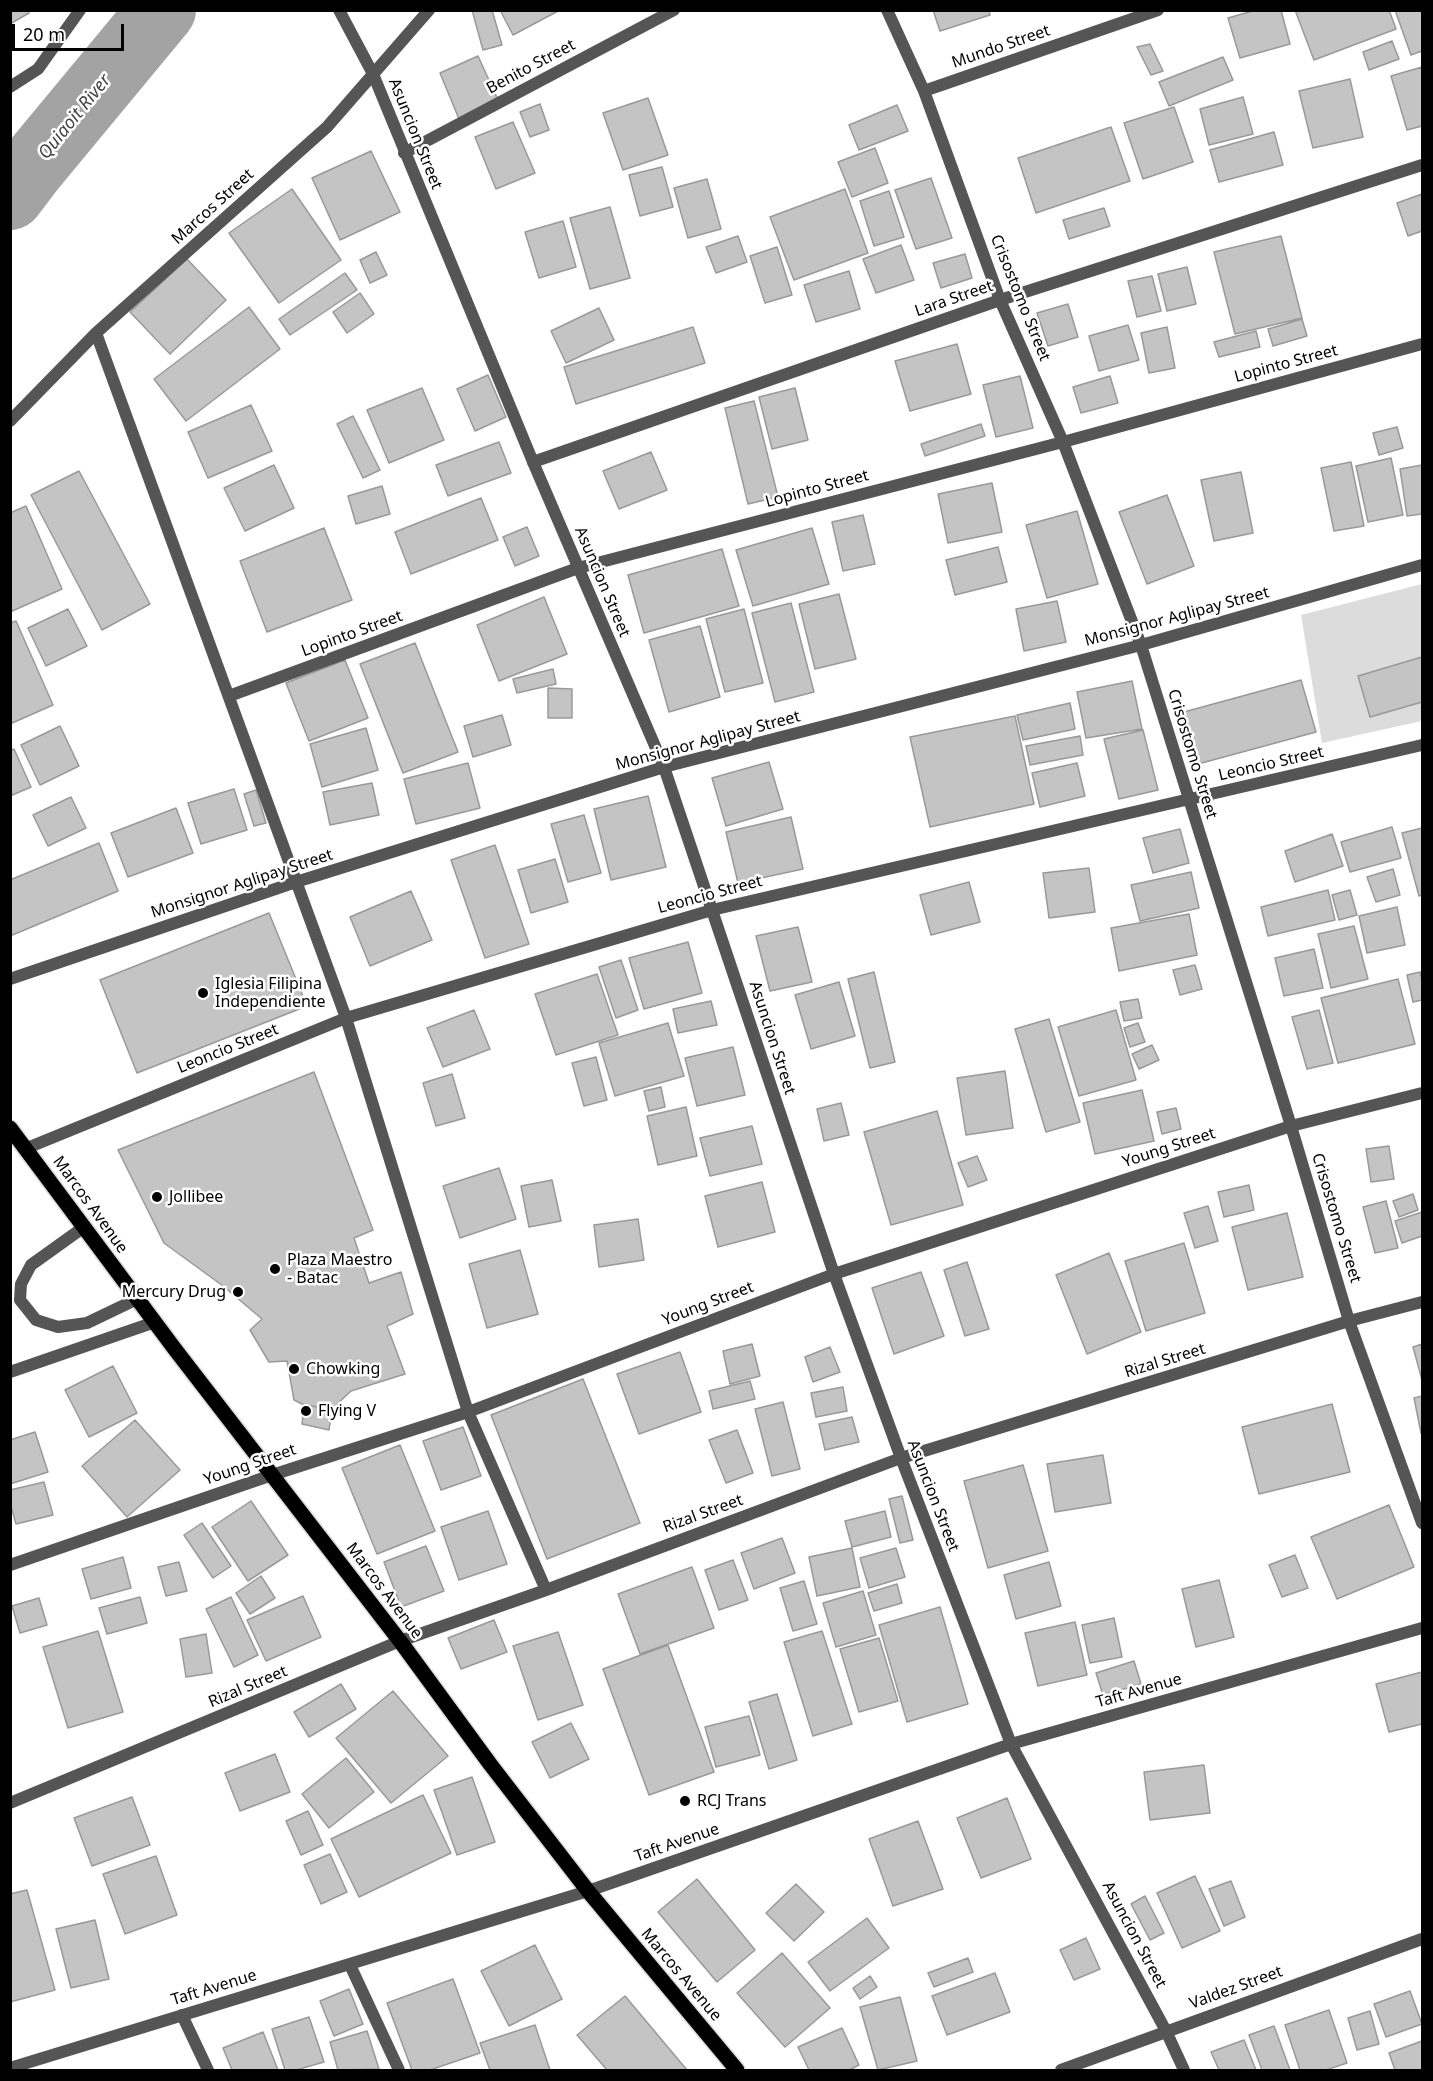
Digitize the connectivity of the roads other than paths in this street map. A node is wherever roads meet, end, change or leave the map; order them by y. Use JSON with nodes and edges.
{"nodes":[{"id":1,"x":80,"y":10,"type":"edge"},
{"id":2,"x":339,"y":10,"type":"edge"},
{"id":3,"x":429,"y":10,"type":"edge"},
{"id":4,"x":675,"y":10,"type":"edge"},
{"id":5,"x":887,"y":10,"type":"edge"},
{"id":6,"x":1158,"y":10,"type":"edge"},
{"id":7,"x":373,"y":74,"type":"junction"},
{"id":8,"x":10,"y":87,"type":"edge"},
{"id":9,"x":924,"y":91,"type":"junction"},
{"id":10,"x":404,"y":153,"type":"junction"},
{"id":11,"x":1422,"y":165,"type":"edge"},
{"id":12,"x":1000,"y":300,"type":"junction"},
{"id":13,"x":96,"y":333,"type":"junction"},
{"id":14,"x":1422,"y":344,"type":"edge"},
{"id":15,"x":10,"y":421,"type":"edge"},
{"id":16,"x":1063,"y":442,"type":"junction"},
{"id":17,"x":533,"y":462,"type":"junction"},
{"id":18,"x":1422,"y":565,"type":"edge"},
{"id":19,"x":578,"y":568,"type":"junction"},
{"id":20,"x":1141,"y":645,"type":"junction"},
{"id":21,"x":229,"y":696,"type":"junction"},
{"id":22,"x":1422,"y":745,"type":"edge"},
{"id":23,"x":664,"y":768,"type":"junction"},
{"id":24,"x":1189,"y":800,"type":"junction"},
{"id":25,"x":296,"y":882,"type":"junction"},
{"id":26,"x":712,"y":910,"type":"junction"},
{"id":27,"x":10,"y":979,"type":"edge"},
{"id":28,"x":346,"y":1018,"type":"junction"},
{"id":29,"x":1422,"y":1093,"type":"edge"},
{"id":30,"x":1291,"y":1126,"type":"junction"},
{"id":31,"x":10,"y":1128,"type":"edge"},
{"id":32,"x":27,"y":1148,"type":"junction"},
{"id":33,"x":84,"y":1227,"type":"junction"},
{"id":34,"x":834,"y":1274,"type":"junction"},
{"id":35,"x":137,"y":1299,"type":"junction"},
{"id":36,"x":1422,"y":1302,"type":"edge"},
{"id":37,"x":155,"y":1322,"type":"junction"},
{"id":38,"x":1349,"y":1322,"type":"junction"},
{"id":39,"x":10,"y":1372,"type":"edge"},
{"id":40,"x":468,"y":1412,"type":"junction"},
{"id":41,"x":901,"y":1458,"type":"junction"},
{"id":42,"x":272,"y":1474,"type":"junction"},
{"id":43,"x":1422,"y":1523,"type":"edge"},
{"id":44,"x":10,"y":1565,"type":"edge"},
{"id":45,"x":546,"y":1590,"type":"junction"},
{"id":46,"x":1422,"y":1628,"type":"edge"},
{"id":47,"x":400,"y":1641,"type":"junction"},
{"id":48,"x":1011,"y":1744,"type":"junction"},
{"id":49,"x":10,"y":1803,"type":"edge"},
{"id":50,"x":588,"y":1891,"type":"junction"},
{"id":51,"x":1422,"y":1939,"type":"edge"},
{"id":52,"x":350,"y":1965,"type":"junction"},
{"id":53,"x":182,"y":2014,"type":"junction"},
{"id":54,"x":1166,"y":2031,"type":"junction"},
{"id":55,"x":10,"y":2068,"type":"edge"},
{"id":56,"x":208,"y":2070,"type":"edge"},
{"id":57,"x":399,"y":2070,"type":"edge"},
{"id":58,"x":737,"y":2070,"type":"edge"},
{"id":59,"x":1061,"y":2070,"type":"edge"},
{"id":60,"x":1184,"y":2070,"type":"edge"}],
"edges":[{"from":1,"to":8,"type":"street"},
{"from":2,"to":7,"type":"street","name":"Asuncion Street"},
{"from":3,"to":7,"type":"street","name":"Marcos Street"},
{"from":4,"to":10,"type":"street","name":"Benito Street"},
{"from":5,"to":9,"type":"street","name":"Crisostomo Street"},
{"from":6,"to":9,"type":"street","name":"Mundo Street"},
{"from":7,"to":10,"type":"street","name":"Asuncion Street"},
{"from":7,"to":13,"type":"street","name":"Marcos Street"},
{"from":9,"to":12,"type":"street","name":"Crisostomo Street"},
{"from":10,"to":17,"type":"street","name":"Asuncion Street"},
{"from":11,"to":12,"type":"street","name":"Lara Street"},
{"from":12,"to":16,"type":"street","name":"Crisostomo Street"},
{"from":12,"to":17,"type":"street","name":"Lara Street"},
{"from":13,"to":15,"type":"street","name":"Marcos Street"},
{"from":13,"to":21,"type":"street"},
{"from":14,"to":16,"type":"street","name":"Lopinto Street"},
{"from":16,"to":19,"type":"street","name":"Lopinto Street"},
{"from":16,"to":20,"type":"street","name":"Crisostomo Street"},
{"from":17,"to":19,"type":"street","name":"Asuncion Street"},
{"from":18,"to":20,"type":"street","name":"Monsignor Aglipay Street"},
{"from":19,"to":21,"type":"street","name":"Lopinto Street"},
{"from":19,"to":23,"type":"street","name":"Asuncion Street"},
{"from":20,"to":23,"type":"street","name":"Monsignor Aglipay Street"},
{"from":20,"to":24,"type":"street","name":"Crisostomo Street"},
{"from":21,"to":25,"type":"street"},
{"from":22,"to":24,"type":"street","name":"Leoncio Street"},
{"from":23,"to":25,"type":"street","name":"Monsignor Aglipay Street"},
{"from":23,"to":26,"type":"street","name":"Asuncion Street"},
{"from":24,"to":26,"type":"street","name":"Leoncio Street"},
{"from":24,"to":30,"type":"street","name":"Crisostomo Street"},
{"from":25,"to":27,"type":"street","name":"Monsignor Aglipay Street"},
{"from":25,"to":28,"type":"street"},
{"from":26,"to":28,"type":"street","name":"Leoncio Street"},
{"from":26,"to":34,"type":"street","name":"Asuncion Street"},
{"from":28,"to":32,"type":"street","name":"Leoncio Street"},
{"from":28,"to":40,"type":"street"},
{"from":29,"to":30,"type":"street","name":"Young Street"},
{"from":30,"to":34,"type":"street","name":"Young Street"},
{"from":30,"to":38,"type":"street","name":"Crisostomo Street"},
{"from":31,"to":32,"type":"main road","name":"Marcos Avenue"},
{"from":32,"to":33,"type":"main road","name":"Marcos Avenue"},
{"from":33,"to":35,"type":"main road","name":"Marcos Avenue"},
{"from":33,"to":35,"type":"street"},
{"from":34,"to":40,"type":"street","name":"Young Street"},
{"from":34,"to":41,"type":"street","name":"Asuncion Street"},
{"from":35,"to":37,"type":"main road","name":"Marcos Avenue"},
{"from":36,"to":38,"type":"street","name":"Rizal Street"},
{"from":37,"to":39,"type":"street"},
{"from":37,"to":42,"type":"main road","name":"Marcos Avenue"},
{"from":38,"to":41,"type":"street","name":"Rizal Street"},
{"from":38,"to":43,"type":"street","name":"Crisostomo Street"},
{"from":40,"to":42,"type":"street","name":"Young Street"},
{"from":40,"to":45,"type":"street"},
{"from":41,"to":45,"type":"street","name":"Rizal Street"},
{"from":41,"to":48,"type":"street","name":"Asuncion Street"},
{"from":42,"to":44,"type":"street","name":"Young Street"},
{"from":42,"to":47,"type":"main road","name":"Marcos Avenue"},
{"from":45,"to":47,"type":"street","name":"Rizal Street"},
{"from":46,"to":48,"type":"street","name":"Taft Avenue"},
{"from":47,"to":49,"type":"street","name":"Rizal Street"},
{"from":47,"to":50,"type":"main road","name":"Marcos Avenue"},
{"from":48,"to":50,"type":"street","name":"Taft Avenue"},
{"from":48,"to":54,"type":"street","name":"Asuncion Street"},
{"from":50,"to":52,"type":"street","name":"Taft Avenue"},
{"from":50,"to":58,"type":"main road","name":"Marcos Avenue"},
{"from":51,"to":54,"type":"street","name":"Valdez Street"},
{"from":52,"to":53,"type":"street","name":"Taft Avenue"},
{"from":52,"to":57,"type":"street"},
{"from":53,"to":55,"type":"street","name":"Taft Avenue"},
{"from":53,"to":56,"type":"street"},
{"from":54,"to":59,"type":"street","name":"Valdez Street"},
{"from":54,"to":60,"type":"street","name":"Asuncion Street"}]}
